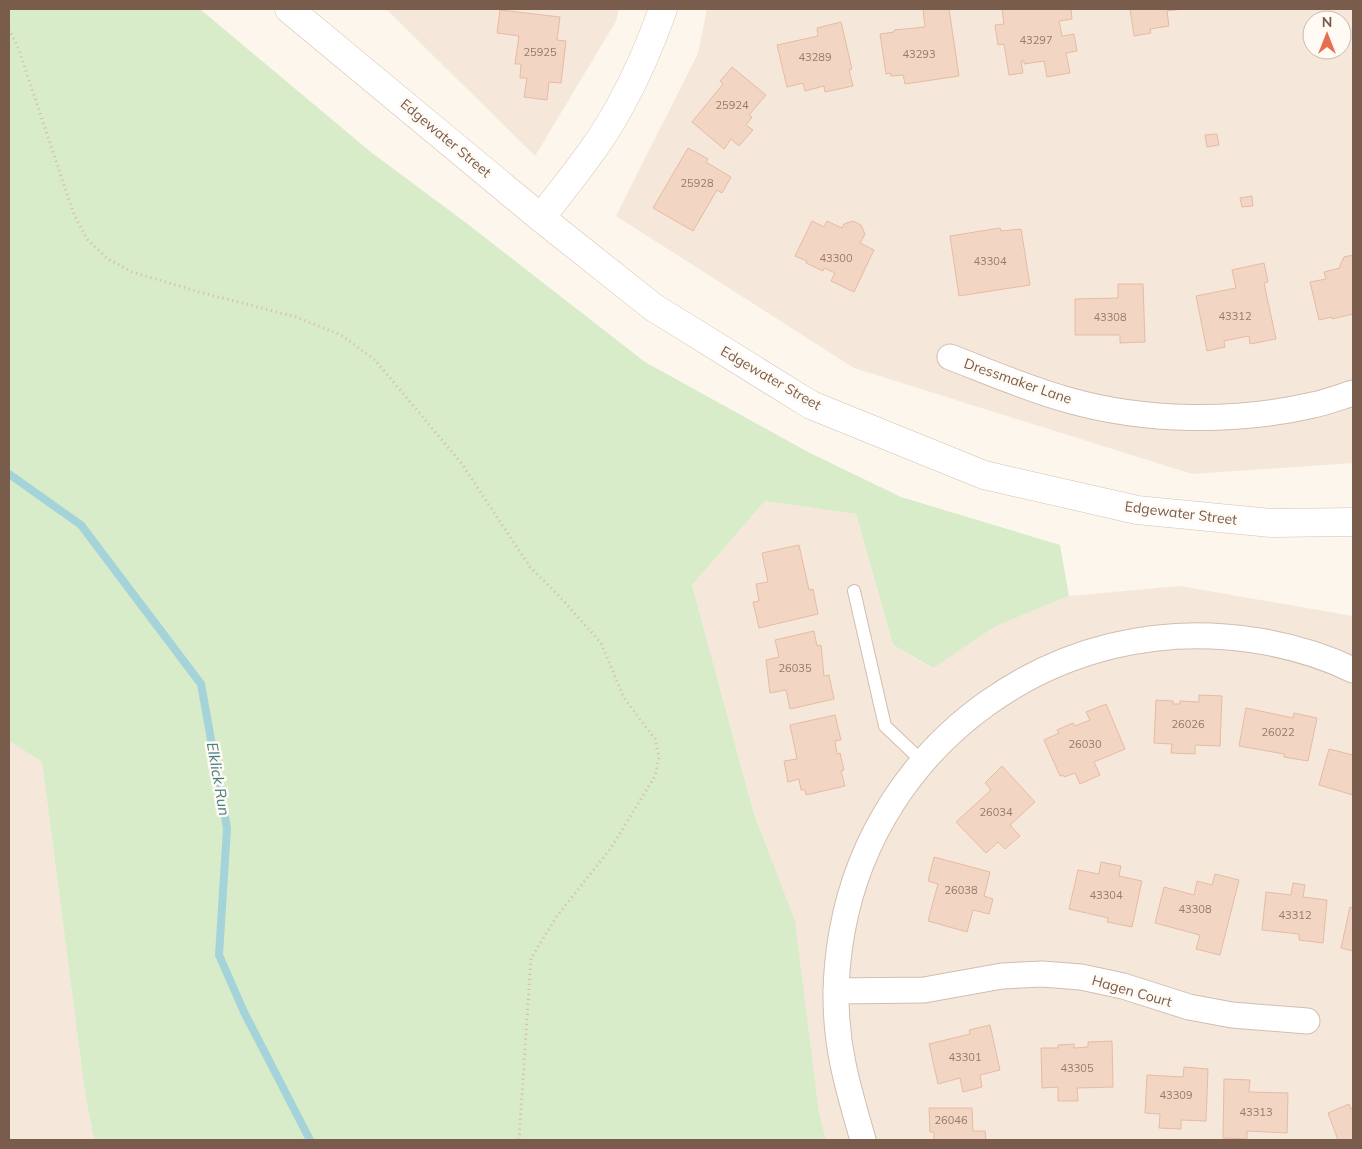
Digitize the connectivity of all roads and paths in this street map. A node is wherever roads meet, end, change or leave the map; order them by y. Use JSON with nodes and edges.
{"nodes":[{"id":1,"x":289,"y":9,"type":"edge"},
{"id":2,"x":663,"y":9,"type":"edge"},
{"id":3,"x":9,"y":29,"type":"edge"},
{"id":4,"x":541,"y":218,"type":"junction"},
{"id":5,"x":950,"y":357,"type":"dead end"},
{"id":6,"x":1353,"y":393,"type":"edge"},
{"id":7,"x":1353,"y":522,"type":"edge"},
{"id":8,"x":854,"y":591,"type":"dead end"},
{"id":9,"x":1353,"y":670,"type":"edge"},
{"id":10,"x":923,"y":762,"type":"junction"},
{"id":11,"x":836,"y":991,"type":"junction"},
{"id":12,"x":1307,"y":1021,"type":"dead end"},
{"id":13,"x":519,"y":1140,"type":"edge"},
{"id":14,"x":863,"y":1140,"type":"edge"}],
"edges":[{"from":1,"to":4,"type":"street","name":"Edgewater Street"},
{"from":2,"to":4,"type":"street"},
{"from":3,"to":13,"type":"path"},
{"from":4,"to":7,"type":"street","name":"Edgewater Street"},
{"from":5,"to":6,"type":"street","name":"Dressmaker Lane"},
{"from":8,"to":10,"type":"lane"},
{"from":9,"to":10,"type":"street"},
{"from":10,"to":11,"type":"street"},
{"from":11,"to":12,"type":"street","name":"Hagen Court"},
{"from":11,"to":14,"type":"street"}]}
